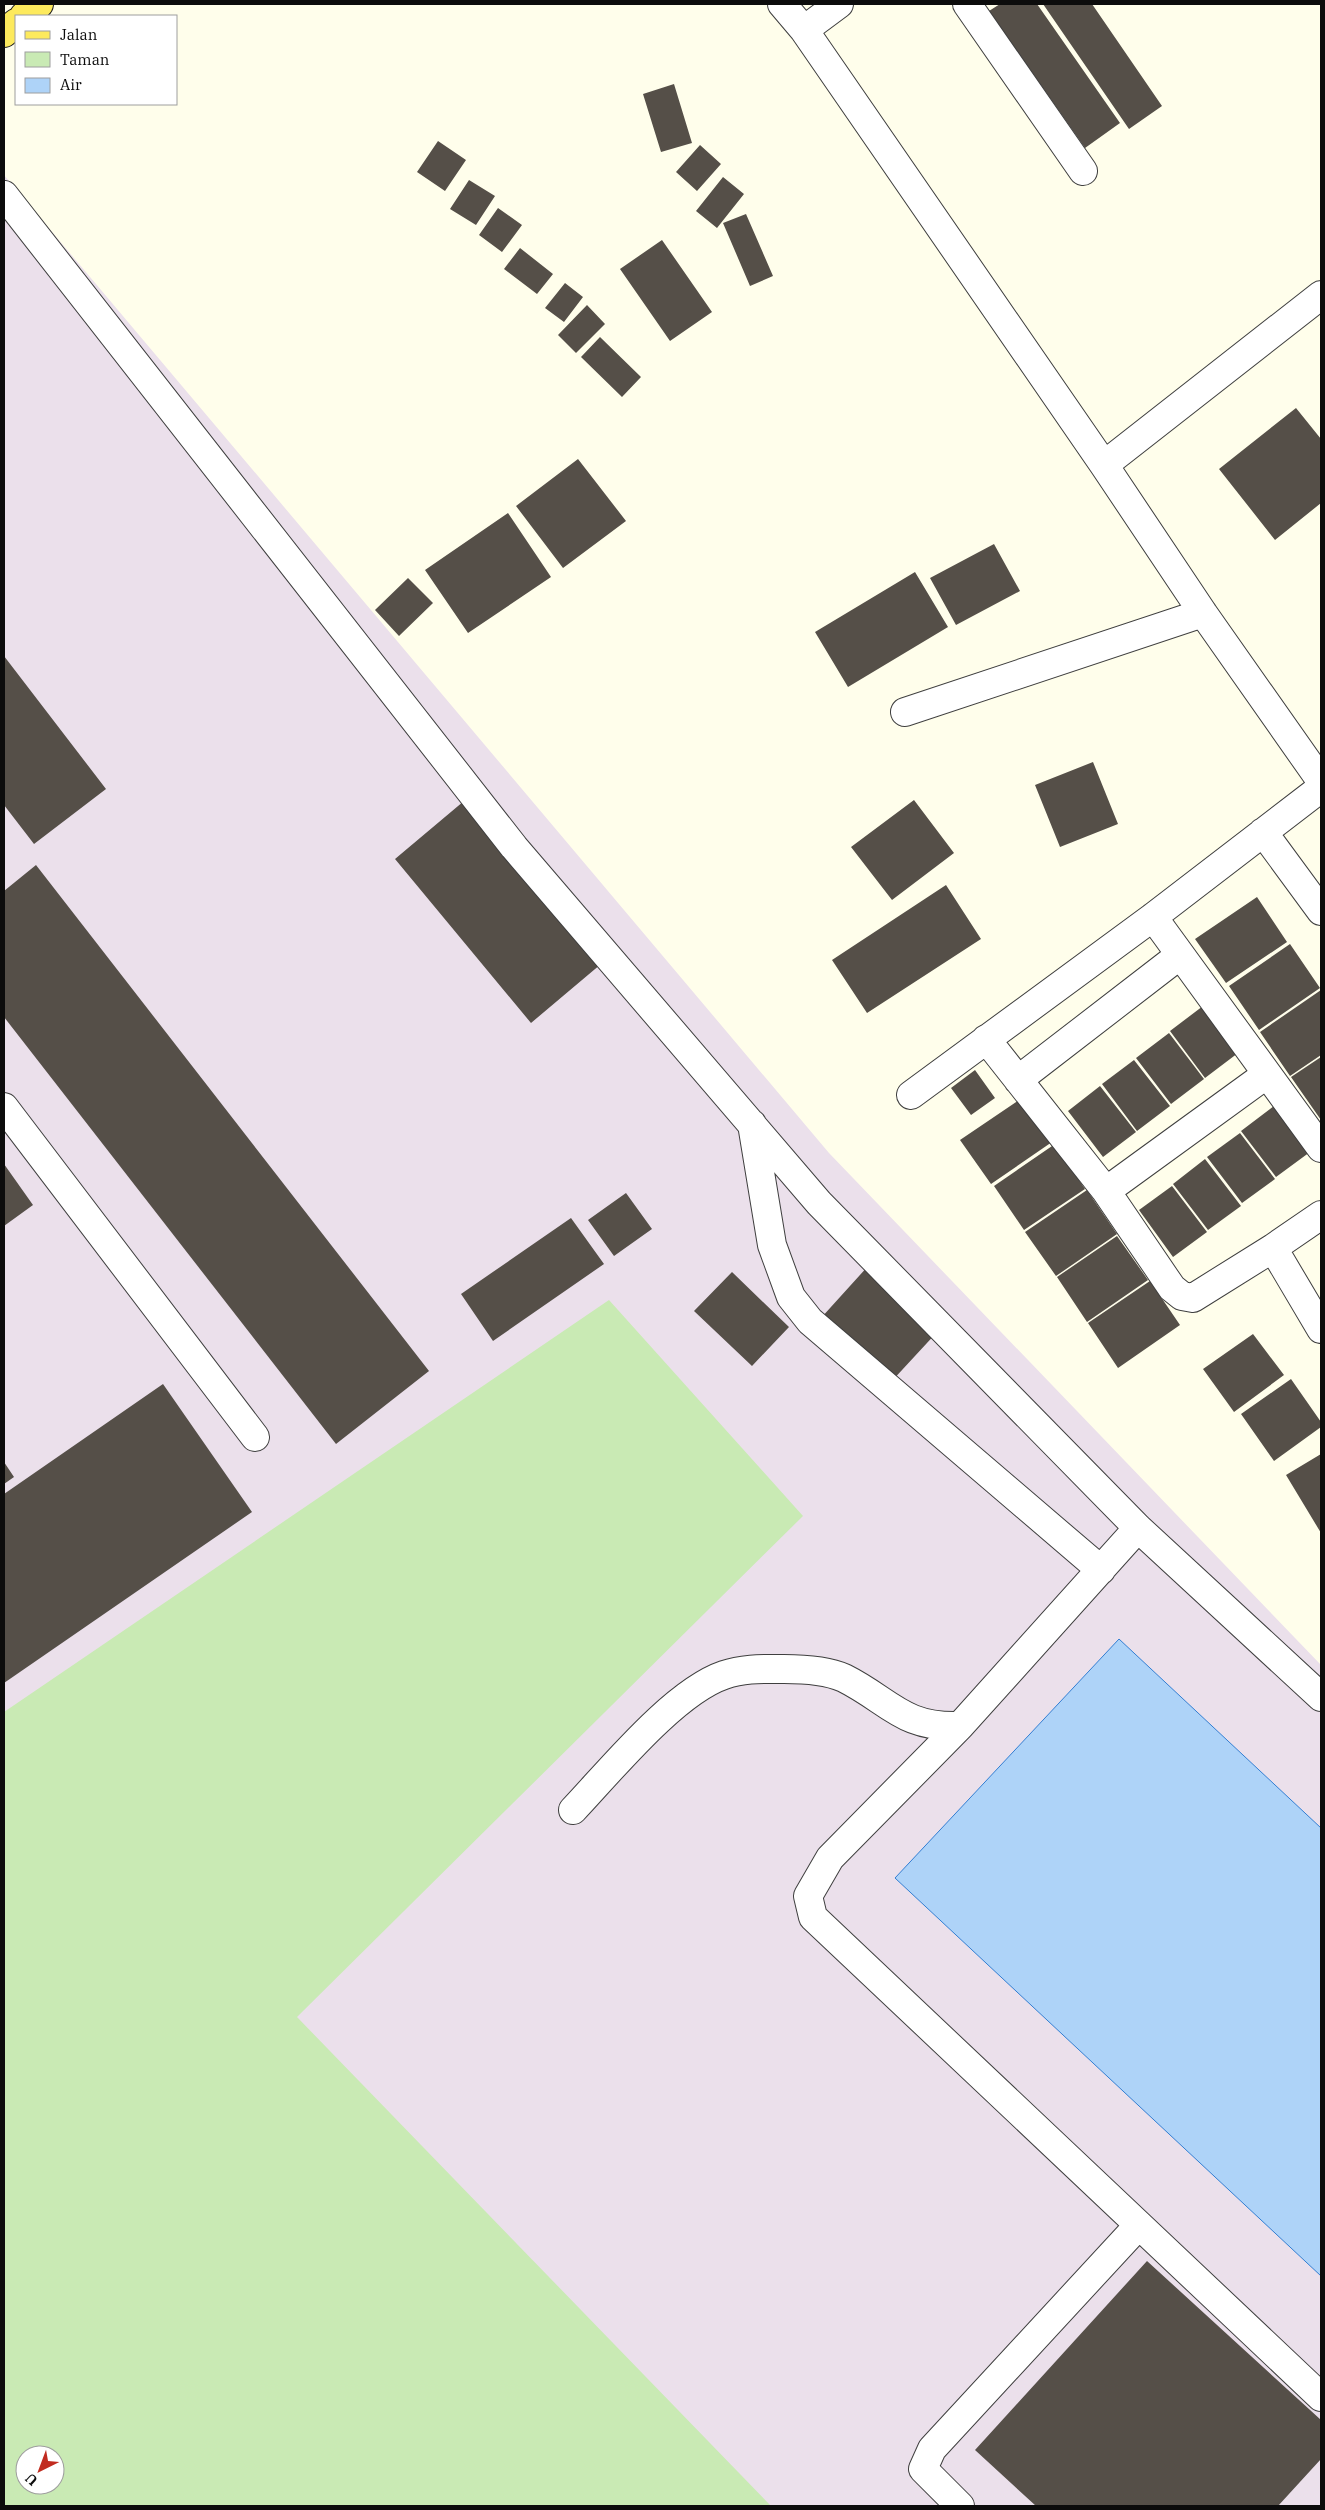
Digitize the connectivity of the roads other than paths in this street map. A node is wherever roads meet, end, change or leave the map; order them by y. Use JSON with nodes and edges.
{"nodes":[{"id":1,"x":39,"y":4,"type":"edge"},
{"id":2,"x":782,"y":4,"type":"edge"},
{"id":3,"x":839,"y":4,"type":"edge"},
{"id":4,"x":967,"y":4,"type":"edge"},
{"id":5,"x":25,"y":15,"type":"edge"},
{"id":6,"x":15,"y":24,"type":"edge"},
{"id":7,"x":804,"y":30,"type":"junction"},
{"id":8,"x":4,"y":33,"type":"edge"},
{"id":9,"x":1083,"y":171,"type":"dead end"},
{"id":10,"x":4,"y":196,"type":"edge"},
{"id":11,"x":1321,"y":295,"type":"edge"},
{"id":12,"x":1104,"y":464,"type":"junction"},
{"id":13,"x":1203,"y":613,"type":"junction"},
{"id":14,"x":905,"y":712,"type":"dead end"},
{"id":15,"x":1321,"y":781,"type":"edge"},
{"id":16,"x":1321,"y":788,"type":"edge"},
{"id":17,"x":1263,"y":832,"type":"junction"},
{"id":18,"x":1321,"y":911,"type":"edge"},
{"id":19,"x":1153,"y":917,"type":"junction"},
{"id":20,"x":1180,"y":955,"type":"junction"},
{"id":21,"x":986,"y":1039,"type":"junction"},
{"id":22,"x":1267,"y":1074,"type":"junction"},
{"id":23,"x":1018,"y":1080,"type":"junction"},
{"id":24,"x":911,"y":1095,"type":"dead end"},
{"id":25,"x":4,"y":1107,"type":"edge"},
{"id":26,"x":752,"y":1124,"type":"junction"},
{"id":27,"x":1321,"y":1148,"type":"edge"},
{"id":28,"x":1106,"y":1191,"type":"junction"},
{"id":29,"x":1321,"y":1215,"type":"edge"},
{"id":30,"x":1273,"y":1248,"type":"junction"},
{"id":31,"x":1321,"y":1329,"type":"edge"},
{"id":32,"x":255,"y":1437,"type":"dead end"},
{"id":33,"x":1138,"y":1528,"type":"junction"},
{"id":34,"x":1101,"y":1570,"type":"junction"},
{"id":35,"x":1321,"y":1697,"type":"edge"},
{"id":36,"x":960,"y":1726,"type":"junction"},
{"id":37,"x":573,"y":1810,"type":"dead end"},
{"id":38,"x":1138,"y":2226,"type":"junction"},
{"id":39,"x":1321,"y":2397,"type":"edge"},
{"id":40,"x":960,"y":2506,"type":"edge"}],
"edges":[{"from":1,"to":5,"type":"main road"},
{"from":2,"to":7,"type":"street"},
{"from":3,"to":7,"type":"street"},
{"from":4,"to":9,"type":"street"},
{"from":6,"to":8,"type":"main road"},
{"from":7,"to":12,"type":"street"},
{"from":10,"to":26,"type":"street"},
{"from":11,"to":12,"type":"street"},
{"from":12,"to":13,"type":"street"},
{"from":13,"to":14,"type":"street"},
{"from":13,"to":15,"type":"street"},
{"from":16,"to":17,"type":"street"},
{"from":17,"to":18,"type":"street"},
{"from":17,"to":19,"type":"street"},
{"from":19,"to":20,"type":"street"},
{"from":19,"to":21,"type":"street"},
{"from":20,"to":22,"type":"street"},
{"from":20,"to":23,"type":"street"},
{"from":21,"to":23,"type":"street"},
{"from":21,"to":24,"type":"street"},
{"from":22,"to":27,"type":"street"},
{"from":22,"to":28,"type":"street"},
{"from":23,"to":28,"type":"street"},
{"from":25,"to":32,"type":"street"},
{"from":26,"to":33,"type":"street"},
{"from":26,"to":34,"type":"street"},
{"from":28,"to":30,"type":"street"},
{"from":29,"to":30,"type":"street"},
{"from":30,"to":31,"type":"street"},
{"from":33,"to":34,"type":"street"},
{"from":33,"to":35,"type":"street"},
{"from":34,"to":36,"type":"street"},
{"from":36,"to":37,"type":"street"},
{"from":36,"to":38,"type":"street"},
{"from":38,"to":39,"type":"street"},
{"from":38,"to":40,"type":"street"}]}
